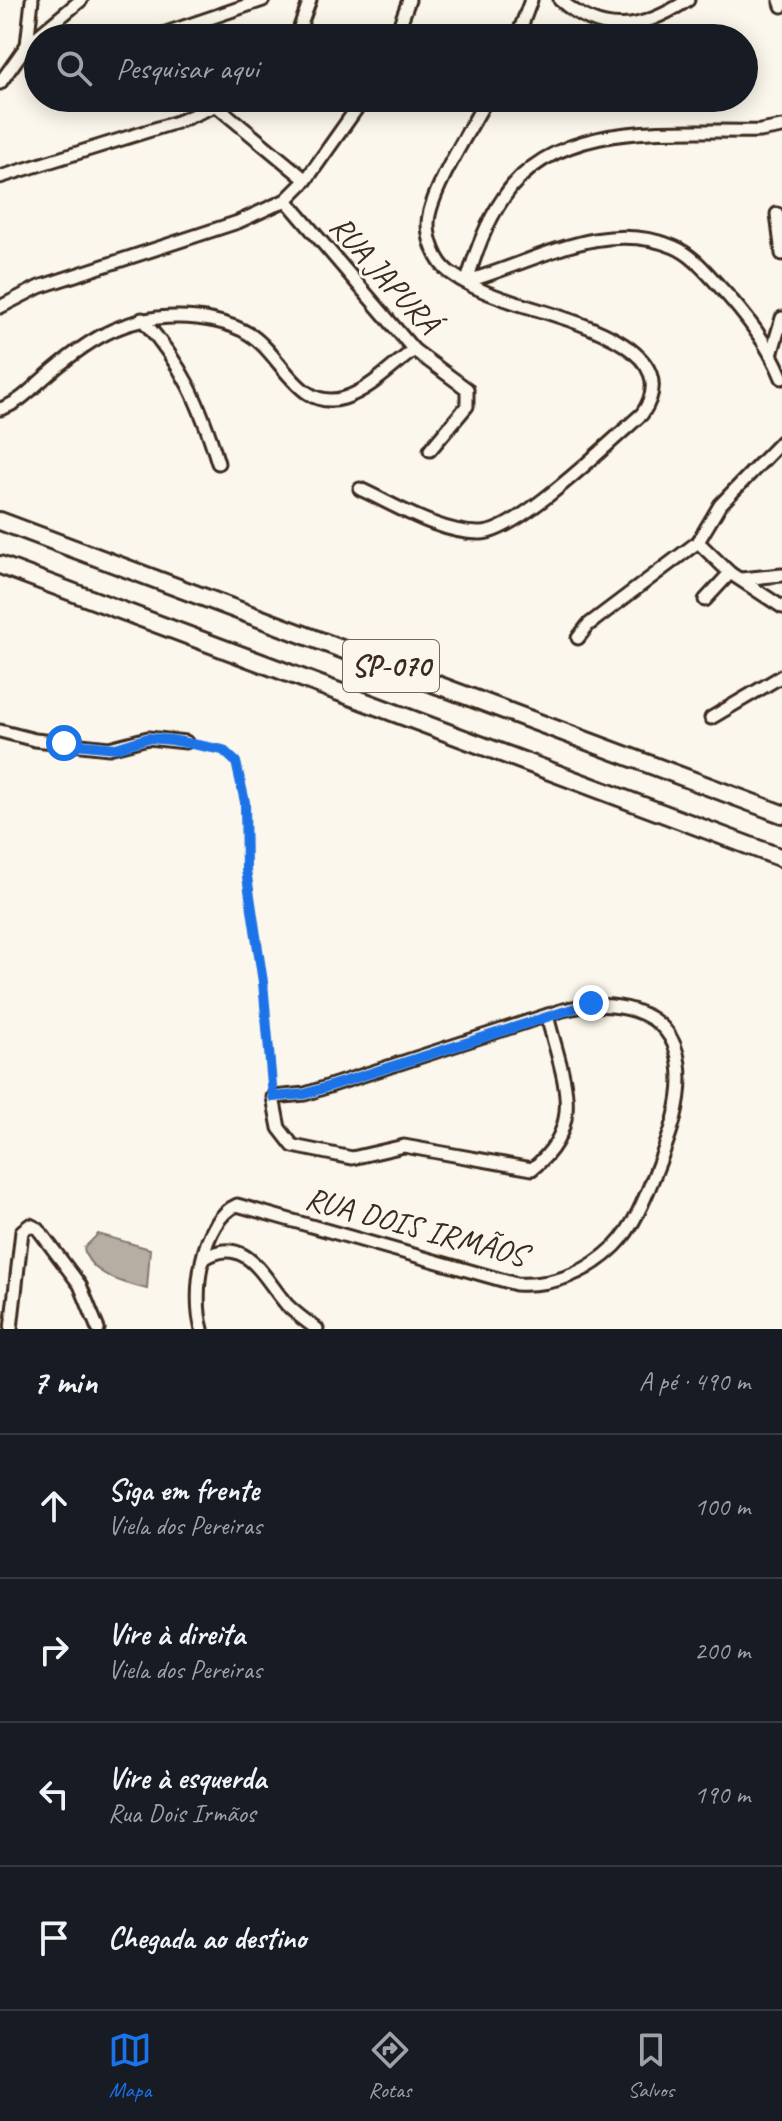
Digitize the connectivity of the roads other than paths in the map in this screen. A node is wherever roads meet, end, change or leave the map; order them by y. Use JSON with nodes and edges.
{"nodes":[{"id":1,"x":32,"y":0,"type":"edge"},
{"id":2,"x":81,"y":0,"type":"edge"},
{"id":3,"x":263,"y":0,"type":"edge"},
{"id":4,"x":310,"y":0,"type":"edge"},
{"id":5,"x":409,"y":0,"type":"edge"},
{"id":6,"x":531,"y":0,"type":"edge"},
{"id":7,"x":560,"y":0,"type":"edge"},
{"id":8,"x":688,"y":0,"type":"edge"},
{"id":9,"x":780,"y":0,"type":"edge"},
{"id":10,"x":782,"y":6,"type":"edge"},
{"id":11,"x":29,"y":24,"type":"edge"},
{"id":12,"x":52,"y":24,"type":"edge"},
{"id":13,"x":192,"y":24,"type":"edge"},
{"id":14,"x":301,"y":24,"type":"edge"},
{"id":15,"x":400,"y":24,"type":"edge"},
{"id":16,"x":522,"y":24,"type":"edge"},
{"id":17,"x":619,"y":24,"type":"edge"},
{"id":18,"x":643,"y":24,"type":"edge"},
{"id":19,"x":24,"y":49,"type":"edge"},
{"id":20,"x":0,"y":83,"type":"edge"},
{"id":21,"x":202,"y":112,"type":"edge"},
{"id":22,"x":224,"y":112,"type":"edge"},
{"id":23,"x":354,"y":112,"type":"edge"},
{"id":24,"x":480,"y":112,"type":"edge"},
{"id":25,"x":782,"y":127,"type":"edge"},
{"id":26,"x":0,"y":177,"type":"edge"},
{"id":27,"x":306,"y":180,"type":"junction"},
{"id":28,"x":286,"y":200,"type":"junction"},
{"id":29,"x":777,"y":214,"type":"dead end"},
{"id":30,"x":782,"y":254,"type":"edge"},
{"id":31,"x":467,"y":281,"type":"junction"},
{"id":32,"x":0,"y":307,"type":"edge"},
{"id":33,"x":782,"y":318,"type":"edge"},
{"id":34,"x":142,"y":319,"type":"junction"},
{"id":35,"x":414,"y":350,"type":"junction"},
{"id":36,"x":771,"y":355,"type":"junction"},
{"id":37,"x":782,"y":378,"type":"edge"},
{"id":38,"x":0,"y":409,"type":"edge"},
{"id":39,"x":782,"y":441,"type":"edge"},
{"id":40,"x":430,"y":450,"type":"dead end"},
{"id":41,"x":218,"y":463,"type":"dead end"},
{"id":42,"x":360,"y":489,"type":"dead end"},
{"id":43,"x":0,"y":521,"type":"edge"},
{"id":44,"x":698,"y":542,"type":"junction"},
{"id":45,"x":0,"y":565,"type":"edge"},
{"id":46,"x":782,"y":575,"type":"edge"},
{"id":47,"x":735,"y":576,"type":"junction"},
{"id":48,"x":705,"y":600,"type":"dead end"},
{"id":49,"x":782,"y":607,"type":"edge"},
{"id":50,"x":578,"y":638,"type":"dead end"},
{"id":51,"x":782,"y":676,"type":"edge"},
{"id":52,"x":711,"y":718,"type":"dead end"},
{"id":53,"x":0,"y":731,"type":"edge"},
{"id":54,"x":186,"y":742,"type":"road end"},
{"id":55,"x":782,"y":814,"type":"edge"},
{"id":56,"x":782,"y":858,"type":"edge"},
{"id":57,"x":547,"y":1015,"type":"junction"},
{"id":58,"x":204,"y":1258,"type":"junction"},
{"id":59,"x":11,"y":1329,"type":"edge"},
{"id":60,"x":98,"y":1329,"type":"edge"},
{"id":61,"x":202,"y":1329,"type":"edge"},
{"id":62,"x":317,"y":1329,"type":"edge"}],
"edges":[{"from":1,"to":11,"type":"street"},
{"from":2,"to":12,"type":"street"},
{"from":3,"to":13,"type":"street"},
{"from":4,"to":14,"type":"street"},
{"from":5,"to":15,"type":"street"},
{"from":6,"to":16,"type":"street"},
{"from":7,"to":17,"type":"street"},
{"from":8,"to":18,"type":"street"},
{"from":9,"to":10,"type":"street"},
{"from":19,"to":20,"type":"street"},
{"from":21,"to":26,"type":"street"},
{"from":22,"to":27,"type":"street"},
{"from":23,"to":27,"type":"street"},
{"from":24,"to":31,"type":"street"},
{"from":25,"to":31,"type":"street"},
{"from":27,"to":28,"type":"street"},
{"from":28,"to":32,"type":"street"},
{"from":28,"to":35,"type":"street","name":"RUA JAPURÁ"},
{"from":29,"to":30,"type":"street"},
{"from":31,"to":36,"type":"street"},
{"from":31,"to":42,"type":"street"},
{"from":33,"to":36,"type":"street"},
{"from":34,"to":35,"type":"street"},
{"from":34,"to":38,"type":"street"},
{"from":34,"to":41,"type":"street"},
{"from":35,"to":40,"type":"street","name":"RUA JAPURÁ"},
{"from":36,"to":37,"type":"street"},
{"from":39,"to":44,"type":"street"},
{"from":43,"to":55,"type":"highway","number":"SP-070"},
{"from":44,"to":47,"type":"street"},
{"from":44,"to":50,"type":"street"},
{"from":45,"to":56,"type":"highway","number":"SP-070"},
{"from":46,"to":47,"type":"street"},
{"from":47,"to":48,"type":"street"},
{"from":47,"to":49,"type":"street"},
{"from":51,"to":52,"type":"street"},
{"from":53,"to":54,"type":"street"},
{"from":57,"to":57,"type":"street","name":"RUA DOIS IRMÃOS"},
{"from":57,"to":58,"type":"street","name":"RUA DOIS IRMÃOS"},
{"from":58,"to":61,"type":"street"},
{"from":58,"to":62,"type":"street"},
{"from":59,"to":60,"type":"street"}]}
